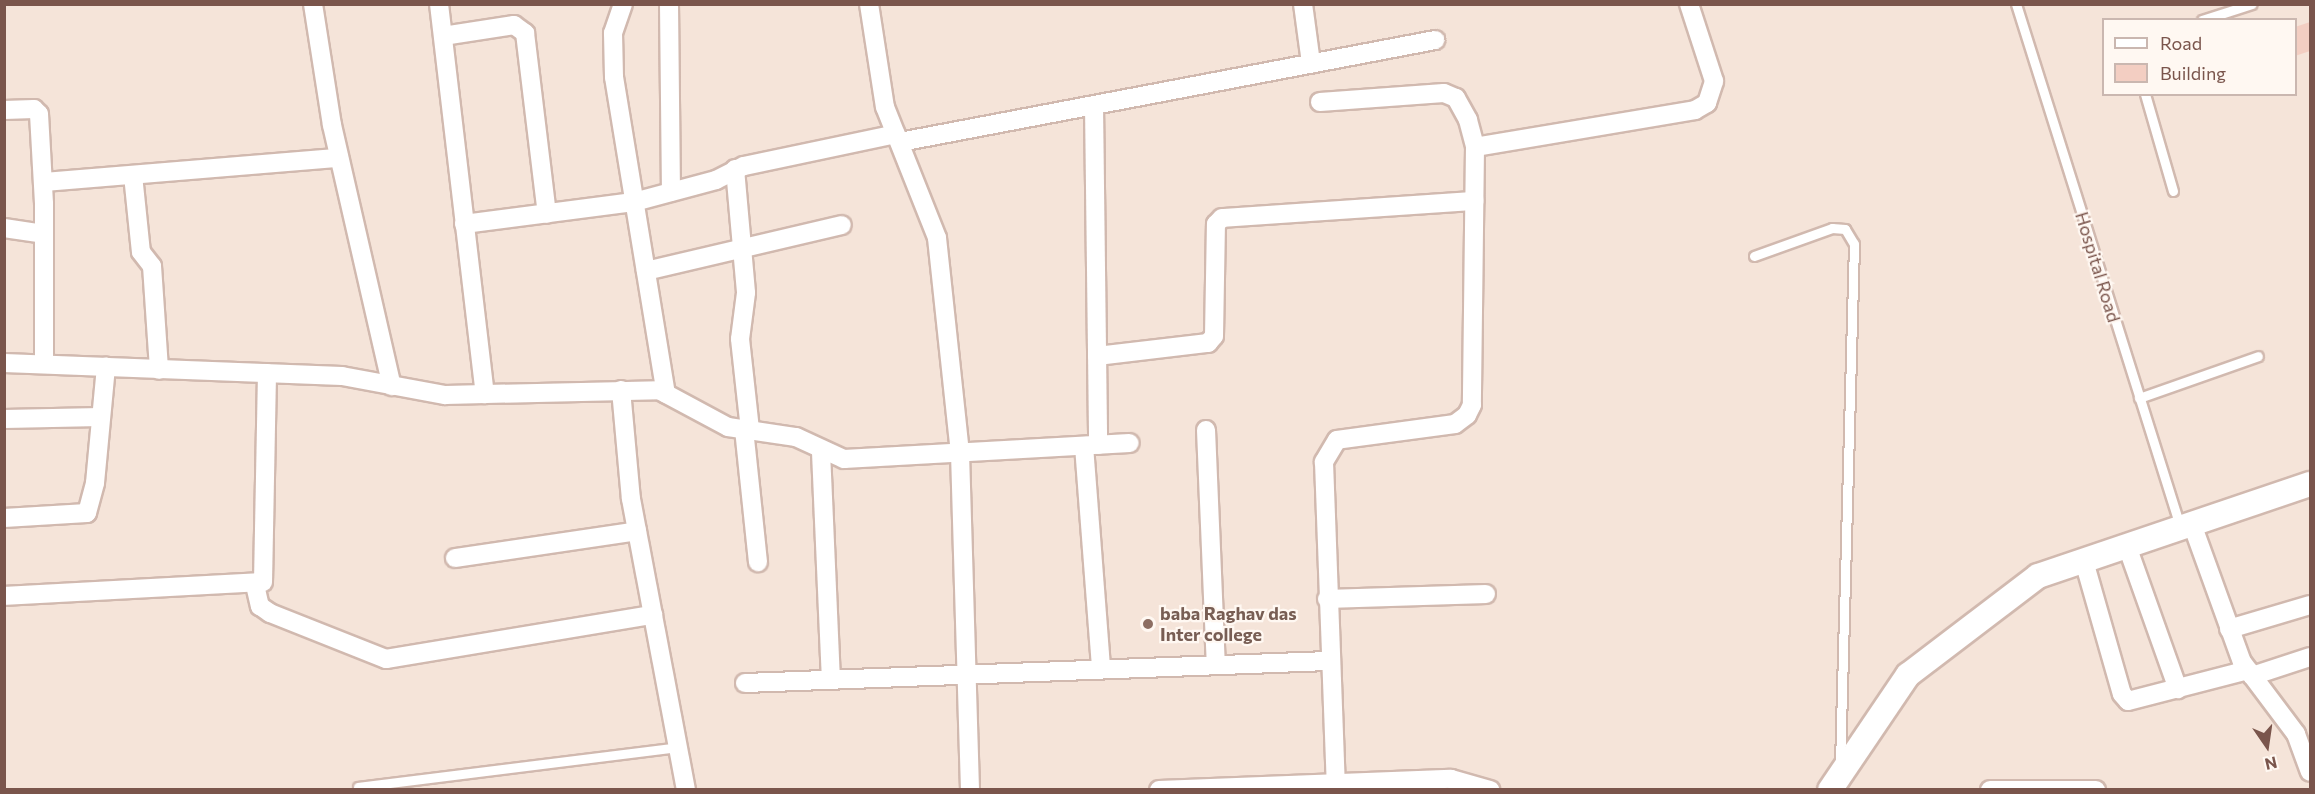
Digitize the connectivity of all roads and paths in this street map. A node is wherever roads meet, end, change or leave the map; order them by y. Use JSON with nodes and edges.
{"nodes":[{"id":1,"x":313,"y":4,"type":"edge"},
{"id":2,"x":440,"y":4,"type":"edge"},
{"id":3,"x":623,"y":4,"type":"edge"},
{"id":4,"x":669,"y":4,"type":"edge"},
{"id":5,"x":869,"y":4,"type":"edge"},
{"id":6,"x":1303,"y":4,"type":"edge"},
{"id":7,"x":1689,"y":4,"type":"edge"},
{"id":8,"x":2016,"y":4,"type":"edge"},
{"id":9,"x":2252,"y":4,"type":"edge"},
{"id":10,"x":2208,"y":18,"type":"edge"},
{"id":11,"x":443,"y":36,"type":"junction"},
{"id":12,"x":1435,"y":40,"type":"dead end"},
{"id":13,"x":1311,"y":63,"type":"junction"},
{"id":14,"x":2146,"y":96,"type":"edge"},
{"id":15,"x":1320,"y":102,"type":"dead end"},
{"id":16,"x":1094,"y":105,"type":"junction"},
{"id":17,"x":4,"y":110,"type":"edge"},
{"id":18,"x":898,"y":138,"type":"junction"},
{"id":19,"x":1475,"y":147,"type":"junction"},
{"id":20,"x":339,"y":158,"type":"junction"},
{"id":21,"x":735,"y":170,"type":"junction"},
{"id":22,"x":133,"y":175,"type":"junction"},
{"id":23,"x":44,"y":182,"type":"junction"},
{"id":24,"x":2173,"y":191,"type":"dead end"},
{"id":25,"x":671,"y":192,"type":"junction"},
{"id":26,"x":1474,"y":201,"type":"junction"},
{"id":27,"x":634,"y":202,"type":"junction"},
{"id":28,"x":547,"y":214,"type":"junction"},
{"id":29,"x":464,"y":224,"type":"junction"},
{"id":30,"x":842,"y":225,"type":"dead end"},
{"id":31,"x":4,"y":228,"type":"edge"},
{"id":32,"x":45,"y":234,"type":"junction"},
{"id":33,"x":743,"y":248,"type":"junction"},
{"id":34,"x":1754,"y":256,"type":"dead end"},
{"id":35,"x":646,"y":271,"type":"junction"},
{"id":36,"x":1097,"y":356,"type":"junction"},
{"id":37,"x":2258,"y":356,"type":"dead end"},
{"id":38,"x":4,"y":363,"type":"edge"},
{"id":39,"x":44,"y":364,"type":"junction"},
{"id":40,"x":106,"y":367,"type":"junction"},
{"id":41,"x":159,"y":370,"type":"junction"},
{"id":42,"x":267,"y":373,"type":"junction"},
{"id":43,"x":392,"y":386,"type":"junction"},
{"id":44,"x":621,"y":390,"type":"junction"},
{"id":45,"x":485,"y":394,"type":"junction"},
{"id":46,"x":666,"y":394,"type":"junction"},
{"id":47,"x":2139,"y":398,"type":"junction"},
{"id":48,"x":101,"y":417,"type":"junction"},
{"id":49,"x":4,"y":419,"type":"edge"},
{"id":50,"x":747,"y":430,"type":"junction"},
{"id":51,"x":1206,"y":430,"type":"dead end"},
{"id":52,"x":1130,"y":443,"type":"dead end"},
{"id":53,"x":1091,"y":446,"type":"junction"},
{"id":54,"x":821,"y":452,"type":"junction"},
{"id":55,"x":960,"y":453,"type":"junction"},
{"id":56,"x":2310,"y":484,"type":"edge"},
{"id":57,"x":4,"y":518,"type":"edge"},
{"id":58,"x":2186,"y":526,"type":"junction"},
{"id":59,"x":637,"y":531,"type":"junction"},
{"id":60,"x":2127,"y":546,"type":"junction"},
{"id":61,"x":455,"y":558,"type":"dead end"},
{"id":62,"x":2084,"y":561,"type":"junction"},
{"id":63,"x":758,"y":562,"type":"dead end"},
{"id":64,"x":255,"y":585,"type":"junction"},
{"id":65,"x":1486,"y":594,"type":"dead end"},
{"id":66,"x":4,"y":596,"type":"edge"},
{"id":67,"x":1327,"y":599,"type":"junction"},
{"id":68,"x":2310,"y":605,"type":"edge"},
{"id":69,"x":652,"y":615,"type":"junction"},
{"id":70,"x":2229,"y":629,"type":"junction"},
{"id":71,"x":2310,"y":657,"type":"edge"},
{"id":72,"x":1329,"y":661,"type":"junction"},
{"id":73,"x":1216,"y":664,"type":"junction"},
{"id":74,"x":1101,"y":668,"type":"junction"},
{"id":75,"x":2250,"y":673,"type":"junction"},
{"id":76,"x":967,"y":674,"type":"junction"},
{"id":77,"x":831,"y":678,"type":"junction"},
{"id":78,"x":745,"y":683,"type":"dead end"},
{"id":79,"x":2178,"y":689,"type":"junction"},
{"id":80,"x":678,"y":747,"type":"junction"},
{"id":81,"x":2310,"y":772,"type":"edge"},
{"id":82,"x":1835,"y":780,"type":"edge"},
{"id":83,"x":358,"y":787,"type":"dead end"},
{"id":84,"x":1336,"y":787,"type":"edge"},
{"id":85,"x":686,"y":789,"type":"edge"},
{"id":86,"x":970,"y":789,"type":"edge"},
{"id":87,"x":1159,"y":789,"type":"edge"},
{"id":88,"x":1490,"y":789,"type":"edge"},
{"id":89,"x":1990,"y":789,"type":"edge"},
{"id":90,"x":2096,"y":789,"type":"edge"}],
"edges":[{"from":1,"to":20,"type":"street"},
{"from":2,"to":11,"type":"street"},
{"from":3,"to":27,"type":"street"},
{"from":4,"to":25,"type":"street"},
{"from":5,"to":18,"type":"street"},
{"from":6,"to":13,"type":"street"},
{"from":7,"to":19,"type":"street"},
{"from":8,"to":47,"type":"lane","name":"Hospital Road"},
{"from":9,"to":10,"type":"lane"},
{"from":11,"to":28,"type":"street"},
{"from":11,"to":29,"type":"street"},
{"from":12,"to":13,"type":"street"},
{"from":13,"to":16,"type":"street"},
{"from":14,"to":24,"type":"lane"},
{"from":15,"to":19,"type":"street"},
{"from":16,"to":18,"type":"street"},
{"from":16,"to":36,"type":"street"},
{"from":17,"to":23,"type":"street"},
{"from":18,"to":21,"type":"street"},
{"from":18,"to":55,"type":"street"},
{"from":19,"to":26,"type":"street"},
{"from":20,"to":22,"type":"street"},
{"from":20,"to":43,"type":"street"},
{"from":21,"to":25,"type":"street"},
{"from":21,"to":33,"type":"street"},
{"from":22,"to":23,"type":"street"},
{"from":22,"to":41,"type":"street"},
{"from":23,"to":32,"type":"street"},
{"from":25,"to":27,"type":"street"},
{"from":26,"to":36,"type":"street"},
{"from":26,"to":67,"type":"street"},
{"from":27,"to":28,"type":"street"},
{"from":27,"to":35,"type":"street"},
{"from":28,"to":29,"type":"street"},
{"from":29,"to":45,"type":"street"},
{"from":30,"to":33,"type":"street"},
{"from":31,"to":32,"type":"street"},
{"from":32,"to":39,"type":"street"},
{"from":33,"to":35,"type":"street"},
{"from":33,"to":50,"type":"street"},
{"from":34,"to":82,"type":"lane"},
{"from":35,"to":46,"type":"street"},
{"from":36,"to":53,"type":"street"},
{"from":37,"to":47,"type":"lane"},
{"from":38,"to":39,"type":"street"},
{"from":39,"to":40,"type":"street"},
{"from":40,"to":41,"type":"street"},
{"from":40,"to":48,"type":"street"},
{"from":41,"to":42,"type":"street"},
{"from":42,"to":43,"type":"street"},
{"from":42,"to":64,"type":"street"},
{"from":43,"to":45,"type":"street"},
{"from":44,"to":45,"type":"street"},
{"from":44,"to":46,"type":"street"},
{"from":44,"to":59,"type":"street"},
{"from":46,"to":50,"type":"street"},
{"from":47,"to":58,"type":"lane","name":"Hospital Road"},
{"from":48,"to":49,"type":"street"},
{"from":48,"to":57,"type":"street"},
{"from":50,"to":54,"type":"street"},
{"from":50,"to":63,"type":"street"},
{"from":51,"to":73,"type":"street"},
{"from":52,"to":53,"type":"street"},
{"from":53,"to":55,"type":"street"},
{"from":53,"to":74,"type":"street"},
{"from":54,"to":55,"type":"street"},
{"from":54,"to":77,"type":"street"},
{"from":55,"to":76,"type":"street"},
{"from":56,"to":58,"type":"main road"},
{"from":58,"to":60,"type":"main road"},
{"from":58,"to":70,"type":"street"},
{"from":59,"to":61,"type":"street"},
{"from":59,"to":69,"type":"street"},
{"from":60,"to":62,"type":"main road"},
{"from":60,"to":79,"type":"street"},
{"from":62,"to":79,"type":"street"},
{"from":62,"to":82,"type":"main road"},
{"from":64,"to":66,"type":"street"},
{"from":64,"to":69,"type":"street"},
{"from":65,"to":67,"type":"street"},
{"from":67,"to":72,"type":"street"},
{"from":68,"to":70,"type":"street"},
{"from":69,"to":80,"type":"street"},
{"from":70,"to":75,"type":"street"},
{"from":71,"to":75,"type":"street"},
{"from":72,"to":73,"type":"street"},
{"from":72,"to":84,"type":"street"},
{"from":73,"to":74,"type":"street"},
{"from":74,"to":76,"type":"street"},
{"from":75,"to":79,"type":"street"},
{"from":75,"to":81,"type":"street"},
{"from":76,"to":77,"type":"street"},
{"from":76,"to":86,"type":"street"},
{"from":77,"to":78,"type":"street"},
{"from":80,"to":83,"type":"lane"},
{"from":80,"to":85,"type":"street"},
{"from":84,"to":87,"type":"street"},
{"from":84,"to":88,"type":"street"},
{"from":89,"to":90,"type":"street"}]}
